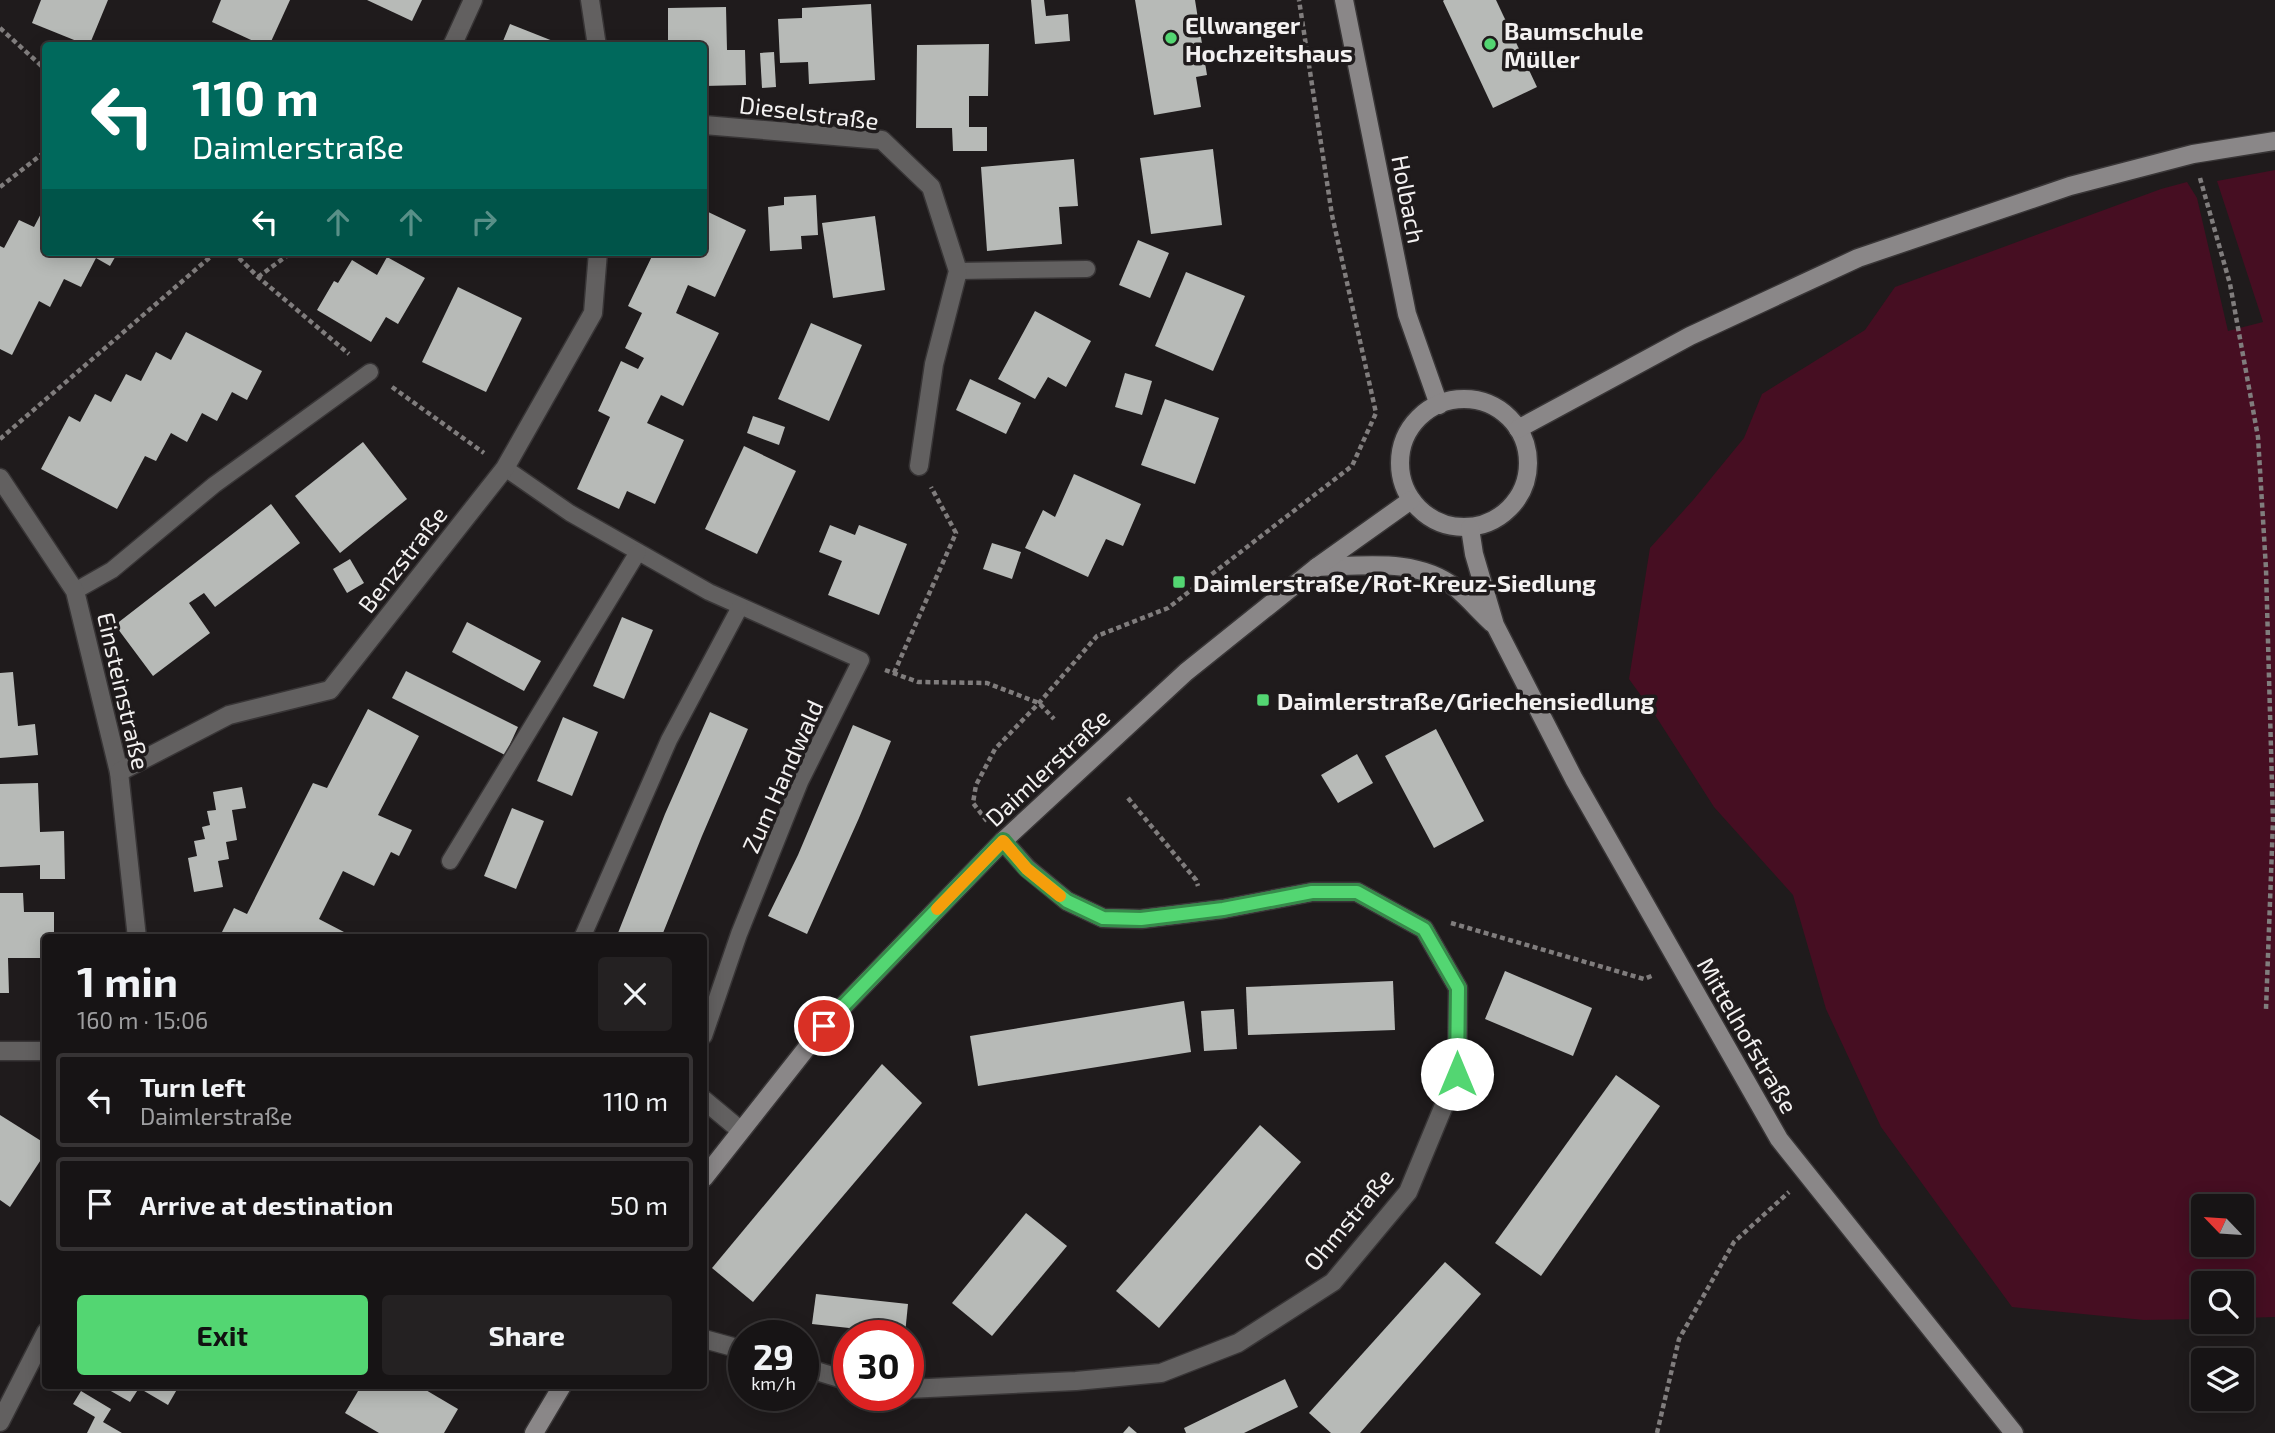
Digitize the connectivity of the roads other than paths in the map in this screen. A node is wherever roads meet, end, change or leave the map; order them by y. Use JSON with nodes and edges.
{"nodes":[{"id":1,"x":473,"y":0,"type":"edge"},
{"id":2,"x":590,"y":0,"type":"edge"},
{"id":3,"x":1344,"y":0,"type":"edge"},
{"id":4,"x":454,"y":42,"type":"edge"},
{"id":5,"x":596,"y":42,"type":"edge"},
{"id":6,"x":707,"y":125,"type":"edge"},
{"id":7,"x":2275,"y":141,"type":"edge"},
{"id":8,"x":598,"y":256,"type":"edge"},
{"id":9,"x":1087,"y":269,"type":"dead end"},
{"id":10,"x":958,"y":271,"type":"junction"},
{"id":11,"x":370,"y":372,"type":"dead end"},
{"id":12,"x":1439,"y":405,"type":"junction"},
{"id":13,"x":1518,"y":429,"type":"junction"},
{"id":14,"x":919,"y":466,"type":"road end"},
{"id":15,"x":505,"y":468,"type":"junction"},
{"id":16,"x":0,"y":478,"type":"edge"},
{"id":17,"x":1411,"y":500,"type":"junction"},
{"id":18,"x":1470,"y":527,"type":"junction"},
{"id":19,"x":638,"y":551,"type":"junction"},
{"id":20,"x":1317,"y":567,"type":"junction"},
{"id":21,"x":75,"y":592,"type":"junction"},
{"id":22,"x":740,"y":607,"type":"junction"},
{"id":23,"x":1495,"y":625,"type":"junction"},
{"id":24,"x":119,"y":772,"type":"junction"},
{"id":25,"x":1003,"y":841,"type":"junction"},
{"id":26,"x":450,"y":861,"type":"dead end"},
{"id":27,"x":137,"y":934,"type":"edge"},
{"id":28,"x":584,"y":934,"type":"edge"},
{"id":29,"x":707,"y":1027,"type":"edge"},
{"id":30,"x":0,"y":1051,"type":"edge"},
{"id":31,"x":42,"y":1051,"type":"edge"},
{"id":32,"x":707,"y":1102,"type":"edge"},
{"id":33,"x":740,"y":1130,"type":"junction"},
{"id":34,"x":707,"y":1174,"type":"edge"},
{"id":35,"x":42,"y":1340,"type":"edge"},
{"id":36,"x":707,"y":1340,"type":"edge"},
{"id":37,"x":728,"y":1346,"type":"edge"},
{"id":38,"x":924,"y":1388,"type":"edge"},
{"id":39,"x":560,"y":1389,"type":"edge"},
{"id":40,"x":0,"y":1422,"type":"edge"},
{"id":41,"x":534,"y":1433,"type":"edge"},
{"id":42,"x":2014,"y":1433,"type":"edge"}],
"edges":[{"from":1,"to":4,"type":"street"},
{"from":2,"to":5,"type":"street"},
{"from":3,"to":12,"type":"main road","name":"Holbach"},
{"from":6,"to":10,"type":"street","name":"Dieselstraße"},
{"from":7,"to":13,"type":"main road"},
{"from":8,"to":15,"type":"street","name":"Benzstraße"},
{"from":9,"to":10,"type":"lane"},
{"from":10,"to":14,"type":"street"},
{"from":11,"to":21,"type":"lane"},
{"from":12,"to":13,"type":"main road"},
{"from":12,"to":17,"type":"main road"},
{"from":13,"to":18,"type":"main road"},
{"from":15,"to":19,"type":"lane"},
{"from":15,"to":24,"type":"street","name":"Benzstraße"},
{"from":16,"to":21,"type":"street","name":"Einsteinstraße"},
{"from":17,"to":18,"type":"main road"},
{"from":17,"to":20,"type":"main road","name":"Daimlerstraße"},
{"from":18,"to":23,"type":"main road","name":"Mittelhofstraße"},
{"from":19,"to":22,"type":"lane"},
{"from":19,"to":26,"type":"lane"},
{"from":20,"to":23,"type":"main road","name":"Mittelhofstraße"},
{"from":20,"to":25,"type":"main road","name":"Daimlerstraße"},
{"from":21,"to":24,"type":"street","name":"Einsteinstraße"},
{"from":22,"to":28,"type":"lane"},
{"from":22,"to":29,"type":"lane","name":"Zum Handwald"},
{"from":23,"to":42,"type":"main road","name":"Mittelhofstraße"},
{"from":24,"to":27,"type":"street","name":"Einsteinstraße"},
{"from":25,"to":33,"type":"main road","name":"Daimlerstraße"},
{"from":25,"to":38,"type":"street","name":"Ohmstraße"},
{"from":30,"to":31,"type":"street"},
{"from":32,"to":33,"type":"street"},
{"from":33,"to":34,"type":"main road","name":"Daimlerstraße"},
{"from":35,"to":40,"type":"street"},
{"from":36,"to":37,"type":"street"},
{"from":39,"to":41,"type":"main road"}]}
